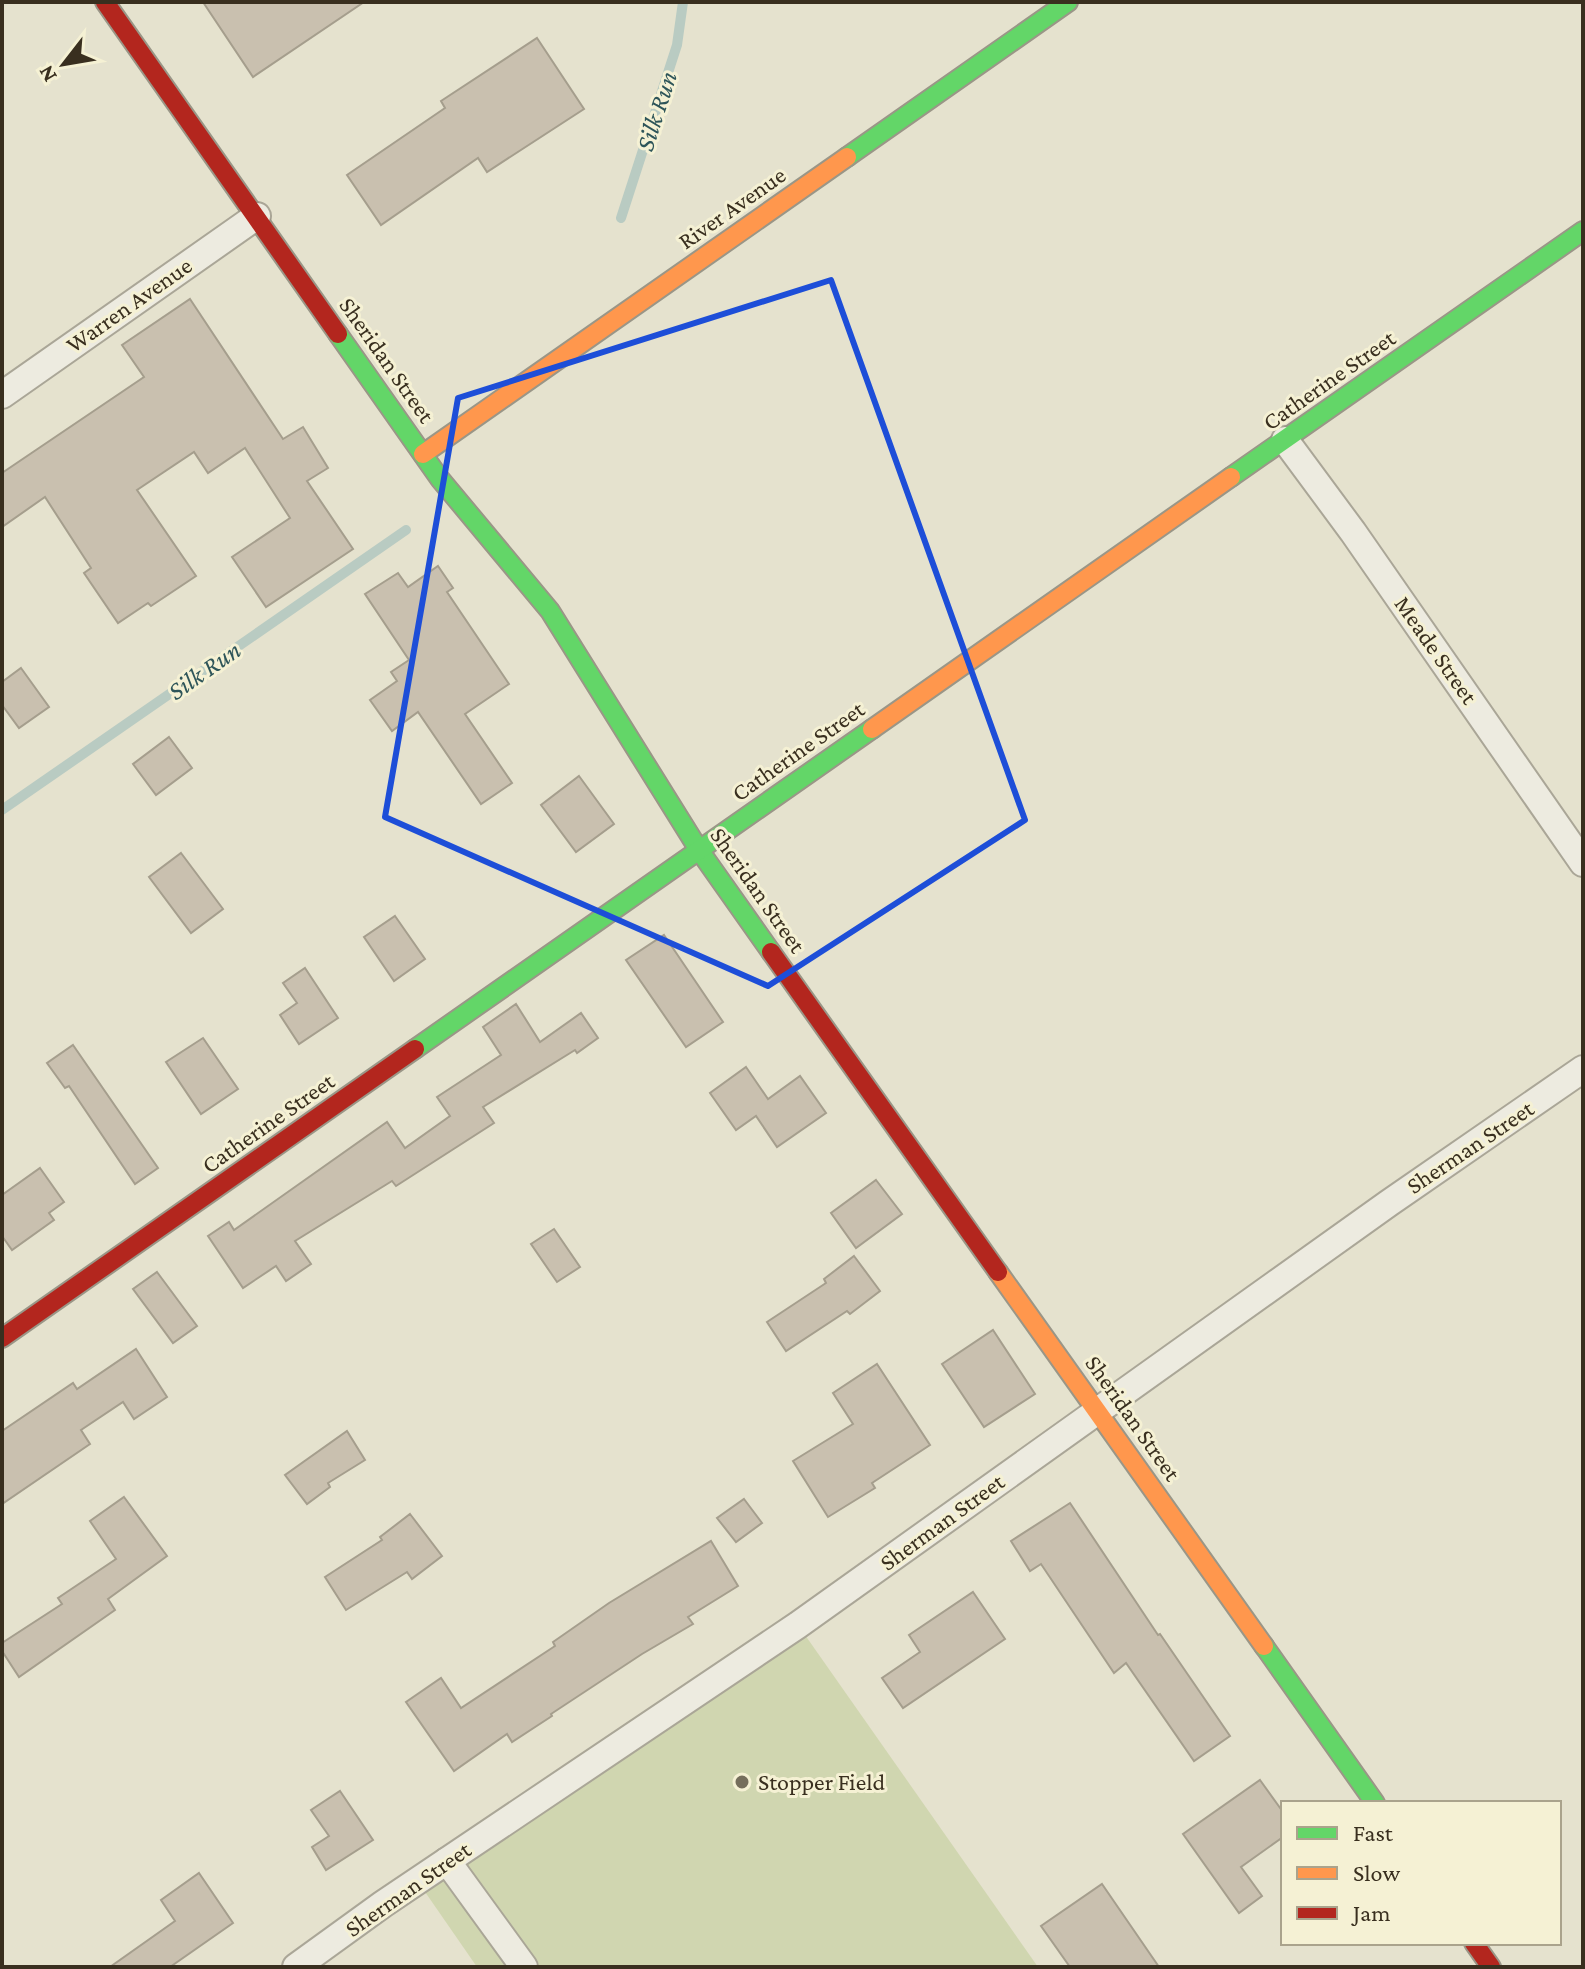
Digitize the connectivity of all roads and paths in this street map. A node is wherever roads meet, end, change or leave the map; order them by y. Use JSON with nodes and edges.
{"nodes":[{"id":1,"x":105,"y":2,"type":"edge"},
{"id":2,"x":1068,"y":2,"type":"edge"},
{"id":3,"x":257,"y":216,"type":"junction"},
{"id":4,"x":1583,"y":231,"type":"edge"},
{"id":5,"x":2,"y":395,"type":"edge"},
{"id":6,"x":1285,"y":440,"type":"junction"},
{"id":7,"x":423,"y":454,"type":"junction"},
{"id":8,"x":699,"y":850,"type":"junction"},
{"id":9,"x":1583,"y":863,"type":"edge"},
{"id":10,"x":1583,"y":1069,"type":"edge"},
{"id":11,"x":2,"y":1338,"type":"edge"},
{"id":12,"x":1098,"y":1410,"type":"junction"},
{"id":13,"x":1374,"y":1801,"type":"edge"},
{"id":14,"x":447,"y":1861,"type":"junction"},
{"id":15,"x":1475,"y":1945,"type":"edge"},
{"id":16,"x":296,"y":1967,"type":"edge"},
{"id":17,"x":524,"y":1967,"type":"edge"},
{"id":18,"x":1491,"y":1967,"type":"edge"}],
"edges":[{"from":1,"to":3,"type":"street","name":"Sheridan Street"},
{"from":2,"to":7,"type":"street","name":"River Avenue"},
{"from":3,"to":5,"type":"street","name":"Warren Avenue"},
{"from":3,"to":7,"type":"street","name":"Sheridan Street"},
{"from":4,"to":6,"type":"street","name":"Catherine Street"},
{"from":6,"to":8,"type":"street","name":"Catherine Street"},
{"from":6,"to":9,"type":"street","name":"Meade Street"},
{"from":7,"to":8,"type":"street","name":"Sheridan Street"},
{"from":8,"to":11,"type":"street","name":"Catherine Street"},
{"from":8,"to":12,"type":"street","name":"Sheridan Street"},
{"from":10,"to":12,"type":"street","name":"Sherman Street"},
{"from":12,"to":13,"type":"street","name":"Sheridan Street"},
{"from":12,"to":14,"type":"street","name":"Sherman Street"},
{"from":14,"to":16,"type":"street","name":"Sherman Street"},
{"from":14,"to":17,"type":"street"},
{"from":15,"to":18,"type":"street"}]}
